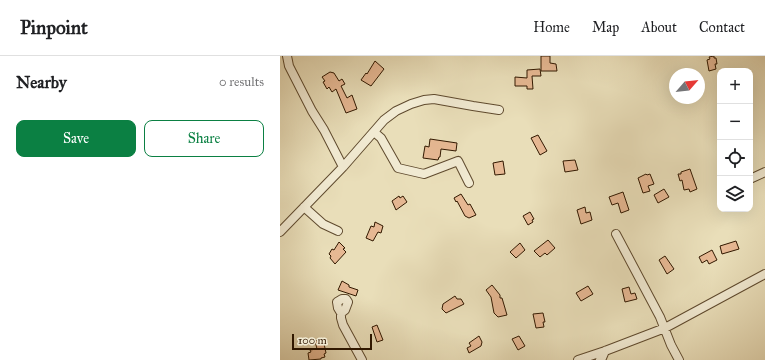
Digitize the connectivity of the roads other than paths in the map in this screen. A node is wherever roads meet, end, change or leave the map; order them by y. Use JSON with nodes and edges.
{"nodes":[{"id":1,"x":287,"y":56,"type":"edge"},
{"id":2,"x":499,"y":110,"type":"dead end"},
{"id":3,"x":374,"y":132,"type":"junction"},
{"id":4,"x":343,"y":166,"type":"junction"},
{"id":5,"x":765,"y":172,"type":"edge"},
{"id":6,"x":753,"y":178,"type":"edge"},
{"id":7,"x":468,"y":183,"type":"dead end"},
{"id":8,"x":304,"y":207,"type":"junction"},
{"id":9,"x":338,"y":231,"type":"dead end"},
{"id":10,"x":280,"y":232,"type":"edge"},
{"id":11,"x":616,"y":234,"type":"dead end"},
{"id":12,"x":765,"y":274,"type":"edge"},
{"id":13,"x":341,"y":313,"type":"dead end"},
{"id":14,"x":665,"y":328,"type":"junction"},
{"id":15,"x":605,"y":351,"type":"junction"},
{"id":16,"x":362,"y":360,"type":"edge"},
{"id":17,"x":578,"y":360,"type":"edge"},
{"id":18,"x":600,"y":360,"type":"edge"},
{"id":19,"x":679,"y":360,"type":"edge"}],
"edges":[{"from":1,"to":4,"type":"street"},
{"from":2,"to":3,"type":"street"},
{"from":3,"to":4,"type":"street"},
{"from":3,"to":7,"type":"street"},
{"from":4,"to":8,"type":"street"},
{"from":5,"to":6,"type":"street"},
{"from":8,"to":9,"type":"street"},
{"from":8,"to":10,"type":"street"},
{"from":11,"to":14,"type":"street"},
{"from":12,"to":14,"type":"street"},
{"from":13,"to":16,"type":"street"},
{"from":14,"to":15,"type":"street"},
{"from":14,"to":19,"type":"street"},
{"from":15,"to":17,"type":"street"},
{"from":15,"to":18,"type":"street"}]}
